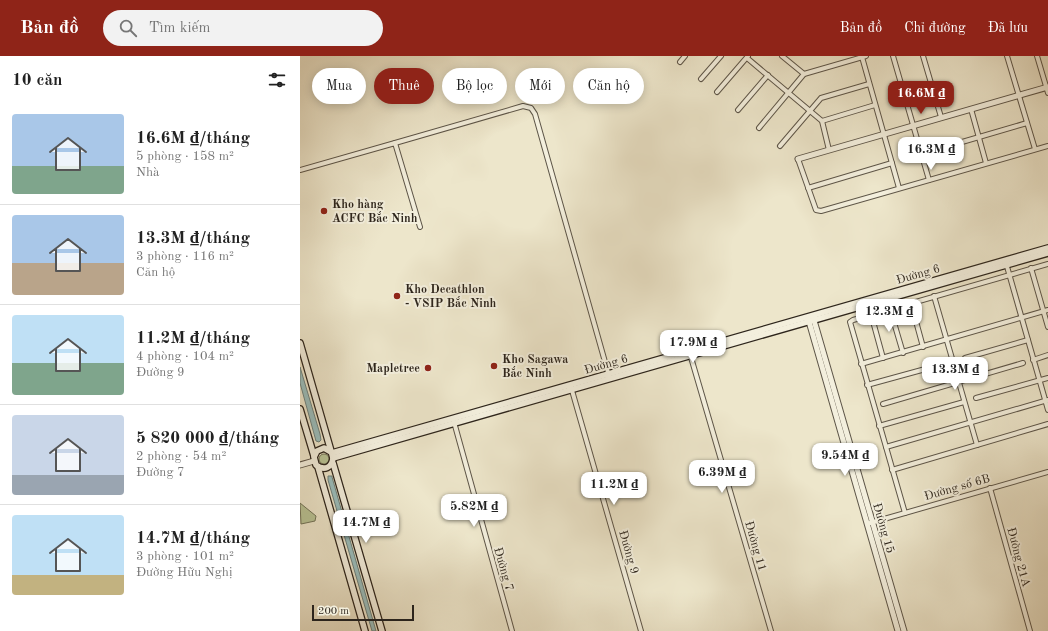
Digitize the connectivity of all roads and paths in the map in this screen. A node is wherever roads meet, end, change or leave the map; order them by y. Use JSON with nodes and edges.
{"nodes":[{"id":1,"x":685,"y":56,"type":"edge"},
{"id":2,"x":721,"y":56,"type":"edge"},
{"id":3,"x":782,"y":56,"type":"edge"},
{"id":4,"x":893,"y":56,"type":"edge"},
{"id":5,"x":923,"y":56,"type":"edge"},
{"id":6,"x":1008,"y":56,"type":"edge"},
{"id":7,"x":1038,"y":56,"type":"edge"},
{"id":8,"x":747,"y":57,"type":"edge"},
{"id":9,"x":864,"y":57,"type":"edge"},
{"id":10,"x":680,"y":62,"type":"dead end"},
{"id":11,"x":804,"y":74,"type":"junction"},
{"id":12,"x":768,"y":75,"type":"junction"},
{"id":13,"x":701,"y":79,"type":"dead end"},
{"id":14,"x":869,"y":84,"type":"junction"},
{"id":15,"x":1047,"y":89,"type":"edge"},
{"id":16,"x":717,"y":92,"type":"dead end"},
{"id":17,"x":789,"y":93,"type":"junction"},
{"id":18,"x":1019,"y":96,"type":"junction"},
{"id":19,"x":875,"y":105,"type":"junction"},
{"id":20,"x":971,"y":109,"type":"junction"},
{"id":21,"x":738,"y":110,"type":"dead end"},
{"id":22,"x":810,"y":111,"type":"junction"},
{"id":23,"x":941,"y":117,"type":"junction"},
{"id":24,"x":822,"y":121,"type":"junction"},
{"id":25,"x":1027,"y":123,"type":"junction"},
{"id":26,"x":913,"y":126,"type":"junction"},
{"id":27,"x":759,"y":128,"type":"dead end"},
{"id":28,"x":884,"y":134,"type":"junction"},
{"id":29,"x":978,"y":137,"type":"junction"},
{"id":30,"x":395,"y":143,"type":"junction"},
{"id":31,"x":780,"y":146,"type":"dead end"},
{"id":32,"x":1048,"y":146,"type":"edge"},
{"id":33,"x":1035,"y":149,"type":"junction"},
{"id":34,"x":829,"y":150,"type":"junction"},
{"id":35,"x":921,"y":154,"type":"junction"},
{"id":36,"x":798,"y":159,"type":"joint"},
{"id":37,"x":892,"y":163,"type":"junction"},
{"id":38,"x":986,"y":163,"type":"junction"},
{"id":39,"x":300,"y":170,"type":"edge"},
{"id":40,"x":929,"y":180,"type":"junction"},
{"id":41,"x":808,"y":188,"type":"junction"},
{"id":42,"x":899,"y":188,"type":"junction"},
{"id":43,"x":420,"y":227,"type":"dead end"},
{"id":44,"x":1048,"y":248,"type":"edge"},
{"id":45,"x":1048,"y":253,"type":"edge"},
{"id":46,"x":1006,"y":263,"type":"junction"},
{"id":47,"x":1048,"y":264,"type":"edge"},
{"id":48,"x":1032,"y":268,"type":"junction"},
{"id":49,"x":1010,"y":274,"type":"junction"},
{"id":50,"x":934,"y":296,"type":"junction"},
{"id":51,"x":911,"y":303,"type":"junction"},
{"id":52,"x":890,"y":309,"type":"junction"},
{"id":53,"x":1046,"y":311,"type":"edge"},
{"id":54,"x":871,"y":314,"type":"junction"},
{"id":55,"x":1022,"y":318,"type":"junction"},
{"id":56,"x":811,"y":319,"type":"junction"},
{"id":57,"x":1048,"y":327,"type":"edge"},
{"id":58,"x":946,"y":340,"type":"junction"},
{"id":59,"x":1028,"y":340,"type":"junction"},
{"id":60,"x":300,"y":343,"type":"edge"},
{"id":61,"x":923,"y":347,"type":"junction"},
{"id":62,"x":903,"y":353,"type":"junction"},
{"id":63,"x":690,"y":354,"type":"junction"},
{"id":64,"x":1048,"y":355,"type":"edge"},
{"id":65,"x":883,"y":358,"type":"junction"},
{"id":66,"x":965,"y":358,"type":"dead end"},
{"id":67,"x":1033,"y":360,"type":"junction"},
{"id":68,"x":1023,"y":363,"type":"dead end"},
{"id":69,"x":861,"y":364,"type":"junction"},
{"id":70,"x":940,"y":365,"type":"dead end"},
{"id":71,"x":610,"y":377,"type":"junction"},
{"id":72,"x":1048,"y":378,"type":"edge"},
{"id":73,"x":1039,"y":380,"type":"junction"},
{"id":74,"x":958,"y":382,"type":"junction"},
{"id":75,"x":867,"y":386,"type":"junction"},
{"id":76,"x":572,"y":388,"type":"junction"},
{"id":77,"x":976,"y":398,"type":"dead end"},
{"id":78,"x":1047,"y":400,"type":"edge"},
{"id":79,"x":964,"y":402,"type":"junction"},
{"id":80,"x":882,"y":404,"type":"dead end"},
{"id":81,"x":1048,"y":410,"type":"edge"},
{"id":82,"x":301,"y":413,"type":"edge"},
{"id":83,"x":454,"y":422,"type":"junction"},
{"id":84,"x":970,"y":423,"type":"junction"},
{"id":85,"x":1048,"y":424,"type":"edge"},
{"id":86,"x":879,"y":426,"type":"junction"},
{"id":87,"x":977,"y":445,"type":"junction"},
{"id":88,"x":886,"y":447,"type":"junction"},
{"id":89,"x":332,"y":456,"type":"junction"},
{"id":90,"x":314,"y":458,"type":"junction"},
{"id":91,"x":300,"y":465,"type":"edge"},
{"id":92,"x":318,"y":467,"type":"junction"},
{"id":93,"x":892,"y":470,"type":"junction"},
{"id":94,"x":1048,"y":472,"type":"edge"},
{"id":95,"x":990,"y":488,"type":"junction"},
{"id":96,"x":905,"y":513,"type":"junction"},
{"id":97,"x":870,"y":523,"type":"junction"},
{"id":98,"x":365,"y":631,"type":"edge"},
{"id":99,"x":382,"y":631,"type":"edge"},
{"id":100,"x":512,"y":631,"type":"edge"},
{"id":101,"x":641,"y":631,"type":"edge"},
{"id":102,"x":771,"y":631,"type":"edge"},
{"id":103,"x":898,"y":631,"type":"edge"},
{"id":104,"x":904,"y":631,"type":"edge"},
{"id":105,"x":1030,"y":631,"type":"edge"}],
"edges":[{"from":1,"to":10,"type":"street"},
{"from":2,"to":13,"type":"street"},
{"from":3,"to":11,"type":"street"},
{"from":4,"to":26,"type":"street"},
{"from":5,"to":23,"type":"street"},
{"from":6,"to":18,"type":"street"},
{"from":7,"to":15,"type":"street"},
{"from":8,"to":12,"type":"street"},
{"from":8,"to":16,"type":"street"},
{"from":9,"to":11,"type":"street"},
{"from":9,"to":14,"type":"street"},
{"from":11,"to":17,"type":"street"},
{"from":12,"to":17,"type":"street"},
{"from":12,"to":21,"type":"street"},
{"from":14,"to":19,"type":"street"},
{"from":14,"to":22,"type":"street"},
{"from":15,"to":18,"type":"street"},
{"from":17,"to":22,"type":"street"},
{"from":17,"to":27,"type":"street"},
{"from":18,"to":20,"type":"street"},
{"from":18,"to":25,"type":"street"},
{"from":19,"to":24,"type":"street"},
{"from":19,"to":28,"type":"street"},
{"from":20,"to":23,"type":"street"},
{"from":20,"to":29,"type":"street"},
{"from":22,"to":24,"type":"street"},
{"from":22,"to":31,"type":"street"},
{"from":23,"to":26,"type":"street"},
{"from":24,"to":34,"type":"street"},
{"from":25,"to":29,"type":"street"},
{"from":25,"to":33,"type":"street"},
{"from":26,"to":28,"type":"street"},
{"from":26,"to":35,"type":"street"},
{"from":28,"to":34,"type":"street"},
{"from":28,"to":37,"type":"street"},
{"from":29,"to":35,"type":"street"},
{"from":29,"to":38,"type":"street"},
{"from":30,"to":39,"type":"street"},
{"from":30,"to":43,"type":"street"},
{"from":30,"to":71,"type":"street"},
{"from":32,"to":33,"type":"street"},
{"from":33,"to":38,"type":"street"},
{"from":34,"to":36,"type":"street"},
{"from":35,"to":40,"type":"street"},
{"from":36,"to":41,"type":"street"},
{"from":37,"to":41,"type":"street"},
{"from":37,"to":42,"type":"street"},
{"from":38,"to":40,"type":"street"},
{"from":40,"to":42,"type":"street"},
{"from":41,"to":42,"type":"street"},
{"from":44,"to":46,"type":"main road","name":"Đường 6"},
{"from":45,"to":46,"type":"main road","name":"Đường 6"},
{"from":46,"to":49,"type":"street"},
{"from":46,"to":56,"type":"main road","name":"Đường 6"},
{"from":47,"to":48,"type":"street"},
{"from":48,"to":49,"type":"street"},
{"from":48,"to":53,"type":"street"},
{"from":49,"to":50,"type":"street"},
{"from":49,"to":55,"type":"street"},
{"from":50,"to":51,"type":"street"},
{"from":50,"to":58,"type":"street"},
{"from":51,"to":52,"type":"street"},
{"from":51,"to":61,"type":"street"},
{"from":52,"to":54,"type":"street"},
{"from":52,"to":62,"type":"street"},
{"from":53,"to":55,"type":"street"},
{"from":53,"to":57,"type":"street"},
{"from":54,"to":65,"type":"street"},
{"from":54,"to":69,"type":"street"},
{"from":55,"to":58,"type":"street"},
{"from":55,"to":59,"type":"street"},
{"from":56,"to":63,"type":"main road","name":"Đường 6"},
{"from":56,"to":97,"type":"street","name":"Đường 15"},
{"from":58,"to":61,"type":"street"},
{"from":58,"to":74,"type":"street"},
{"from":59,"to":66,"type":"street"},
{"from":59,"to":67,"type":"street"},
{"from":60,"to":89,"type":"main road"},
{"from":61,"to":62,"type":"street"},
{"from":62,"to":65,"type":"street"},
{"from":63,"to":71,"type":"main road","name":"Đường 6"},
{"from":63,"to":102,"type":"street","name":"Đường 11"},
{"from":64,"to":67,"type":"street"},
{"from":65,"to":69,"type":"street"},
{"from":67,"to":73,"type":"street"},
{"from":68,"to":74,"type":"street"},
{"from":69,"to":75,"type":"street"},
{"from":70,"to":75,"type":"street"},
{"from":71,"to":76,"type":"main road","name":"Đường 6"},
{"from":72,"to":73,"type":"street"},
{"from":73,"to":77,"type":"street"},
{"from":73,"to":78,"type":"street"},
{"from":74,"to":79,"type":"street"},
{"from":74,"to":80,"type":"street"},
{"from":75,"to":86,"type":"street"},
{"from":76,"to":83,"type":"main road","name":"Đường 6"},
{"from":76,"to":101,"type":"street","name":"Đường 9"},
{"from":78,"to":81,"type":"street"},
{"from":78,"to":84,"type":"street"},
{"from":79,"to":84,"type":"street"},
{"from":79,"to":86,"type":"street"},
{"from":82,"to":90,"type":"main road"},
{"from":83,"to":89,"type":"main road","name":"Đường 6"},
{"from":83,"to":100,"type":"street","name":"Đường 7"},
{"from":84,"to":87,"type":"street"},
{"from":84,"to":88,"type":"street"},
{"from":85,"to":87,"type":"street"},
{"from":86,"to":88,"type":"street"},
{"from":87,"to":93,"type":"street"},
{"from":88,"to":93,"type":"street"},
{"from":89,"to":90,"type":"main road"},
{"from":89,"to":92,"type":"main road"},
{"from":89,"to":99,"type":"main road"},
{"from":90,"to":91,"type":"street"},
{"from":90,"to":92,"type":"main road"},
{"from":92,"to":98,"type":"main road"},
{"from":93,"to":96,"type":"street"},
{"from":94,"to":95,"type":"street","name":"Đường số 6B"},
{"from":95,"to":96,"type":"street","name":"Đường số 6B"},
{"from":95,"to":105,"type":"street","name":"Đường 21A"},
{"from":96,"to":97,"type":"street","name":"Đường số 6B"},
{"from":97,"to":103,"type":"street","name":"Đường 15"},
{"from":97,"to":104,"type":"street","name":"Đường 15"}]}
